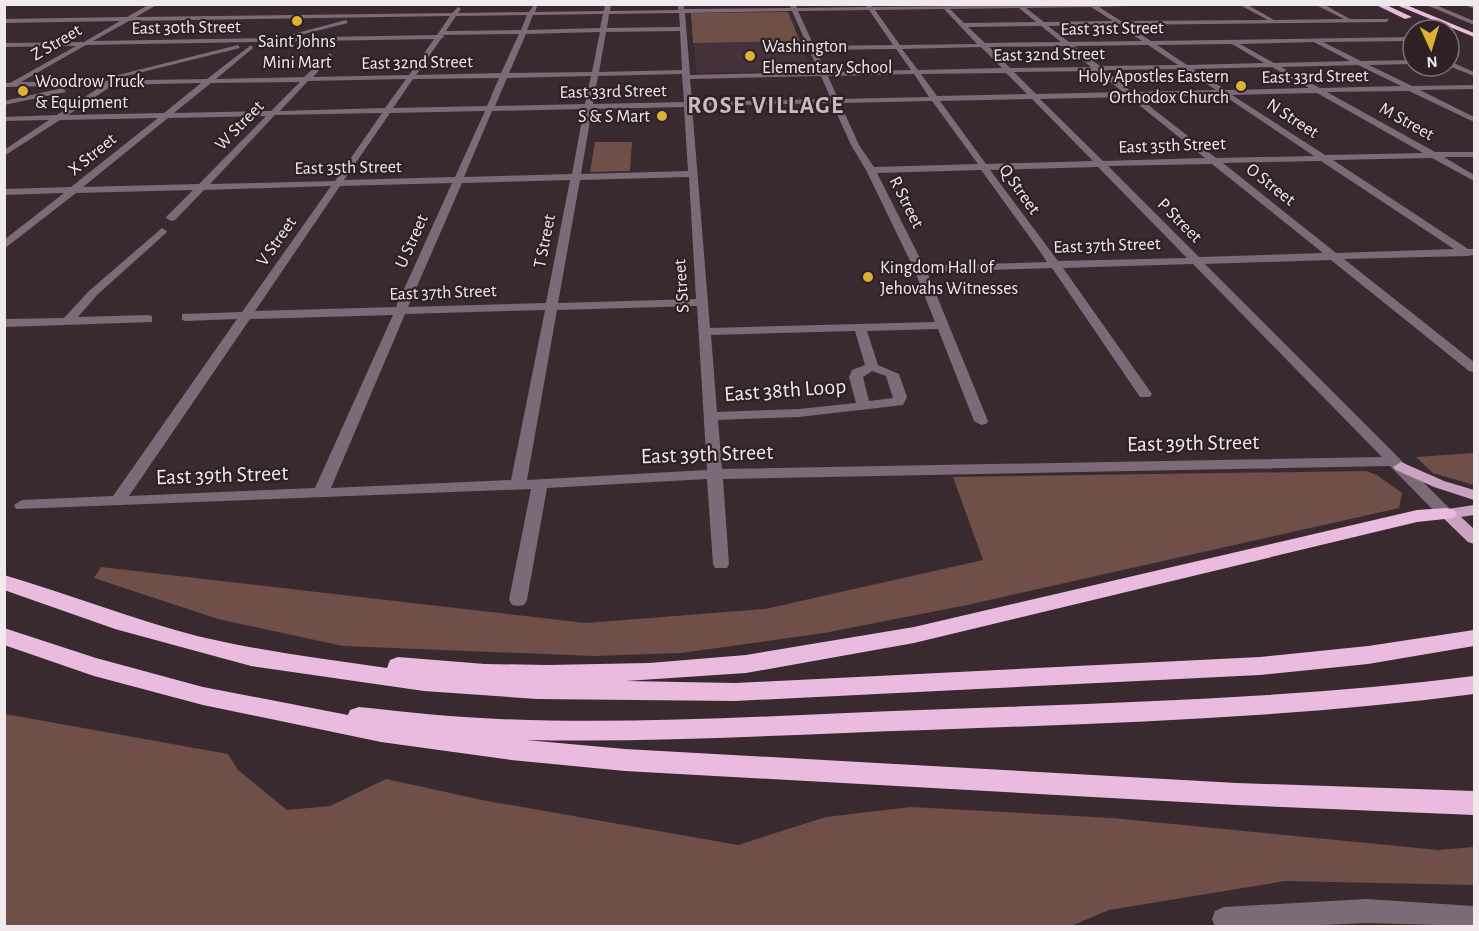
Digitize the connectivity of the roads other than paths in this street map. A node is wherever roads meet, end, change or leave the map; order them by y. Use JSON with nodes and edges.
{"nodes":[{"id":1,"x":154,"y":4,"type":"edge"},
{"id":2,"x":462,"y":4,"type":"edge"},
{"id":3,"x":535,"y":4,"type":"edge"},
{"id":4,"x":1185,"y":4,"type":"edge"},
{"id":5,"x":1242,"y":4,"type":"edge"},
{"id":6,"x":1317,"y":4,"type":"edge"},
{"id":7,"x":1377,"y":4,"type":"edge"},
{"id":8,"x":1397,"y":4,"type":"edge"},
{"id":9,"x":1427,"y":4,"type":"edge"},
{"id":10,"x":1466,"y":4,"type":"edge"},
{"id":11,"x":1092,"y":5,"type":"edge"},
{"id":12,"x":1164,"y":5,"type":"edge"},
{"id":13,"x":943,"y":6,"type":"edge"},
{"id":14,"x":1018,"y":6,"type":"edge"},
{"id":15,"x":410,"y":7,"type":"dead end"},
{"id":16,"x":793,"y":7,"type":"edge"},
{"id":17,"x":869,"y":7,"type":"edge"},
{"id":18,"x":607,"y":8,"type":"edge"},
{"id":19,"x":681,"y":8,"type":"edge"},
{"id":20,"x":1474,"y":8,"type":"edge"},
{"id":21,"x":1177,"y":10,"type":"dead end"},
{"id":22,"x":531,"y":13,"type":"junction"},
{"id":23,"x":457,"y":14,"type":"junction"},
{"id":24,"x":373,"y":16,"type":"junction"},
{"id":25,"x":1187,"y":16,"type":"dead end"},
{"id":26,"x":289,"y":17,"type":"junction"},
{"id":27,"x":204,"y":18,"type":"junction"},
{"id":28,"x":1412,"y":18,"type":"edge"},
{"id":29,"x":129,"y":19,"type":"junction"},
{"id":30,"x":1352,"y":20,"type":"junction"},
{"id":31,"x":1387,"y":20,"type":"dead end"},
{"id":32,"x":1474,"y":20,"type":"edge"},
{"id":33,"x":4,"y":21,"type":"edge"},
{"id":34,"x":1275,"y":21,"type":"junction"},
{"id":35,"x":1197,"y":22,"type":"junction"},
{"id":36,"x":282,"y":23,"type":"dead end"},
{"id":37,"x":1119,"y":23,"type":"junction"},
{"id":38,"x":1041,"y":24,"type":"junction"},
{"id":39,"x":962,"y":25,"type":"junction"},
{"id":40,"x":30,"y":27,"type":"dead end"},
{"id":41,"x":189,"y":28,"type":"dead end"},
{"id":42,"x":1370,"y":28,"type":"dead end"},
{"id":43,"x":682,"y":29,"type":"junction"},
{"id":44,"x":603,"y":30,"type":"junction"},
{"id":45,"x":22,"y":31,"type":"dead end"},
{"id":46,"x":523,"y":32,"type":"junction"},
{"id":47,"x":1378,"y":32,"type":"dead end"},
{"id":48,"x":181,"y":34,"type":"dead end"},
{"id":49,"x":1474,"y":34,"type":"edge"},
{"id":50,"x":13,"y":35,"type":"dead end"},
{"id":51,"x":442,"y":35,"type":"junction"},
{"id":52,"x":268,"y":37,"type":"junction"},
{"id":53,"x":1396,"y":39,"type":"junction"},
{"id":54,"x":1401,"y":39,"type":"edge"},
{"id":55,"x":4,"y":40,"type":"edge"},
{"id":56,"x":1314,"y":41,"type":"junction"},
{"id":57,"x":1401,"y":41,"type":"edge"},
{"id":58,"x":168,"y":42,"type":"junction"},
{"id":59,"x":1232,"y":42,"type":"junction"},
{"id":60,"x":256,"y":43,"type":"junction"},
{"id":61,"x":1149,"y":43,"type":"junction"},
{"id":62,"x":83,"y":44,"type":"junction"},
{"id":63,"x":1065,"y":44,"type":"junction"},
{"id":64,"x":4,"y":45,"type":"edge"},
{"id":65,"x":980,"y":45,"type":"junction"},
{"id":66,"x":897,"y":46,"type":"junction"},
{"id":67,"x":811,"y":48,"type":"junction"},
{"id":68,"x":330,"y":55,"type":"dead end"},
{"id":69,"x":1461,"y":61,"type":"edge"},
{"id":70,"x":1466,"y":61,"type":"dead end"},
{"id":71,"x":1401,"y":62,"type":"edge"},
{"id":72,"x":1358,"y":63,"type":"junction"},
{"id":73,"x":1272,"y":64,"type":"junction"},
{"id":74,"x":1183,"y":66,"type":"junction"},
{"id":75,"x":1095,"y":68,"type":"junction"},
{"id":76,"x":1005,"y":70,"type":"junction"},
{"id":77,"x":914,"y":72,"type":"junction"},
{"id":78,"x":595,"y":73,"type":"junction"},
{"id":79,"x":686,"y":74,"type":"junction"},
{"id":80,"x":823,"y":74,"type":"junction"},
{"id":81,"x":504,"y":75,"type":"junction"},
{"id":82,"x":413,"y":76,"type":"junction"},
{"id":83,"x":307,"y":79,"type":"junction"},
{"id":84,"x":209,"y":81,"type":"junction"},
{"id":85,"x":91,"y":83,"type":"junction"},
{"id":86,"x":111,"y":83,"type":"junction"},
{"id":87,"x":7,"y":86,"type":"edge"},
{"id":88,"x":1474,"y":87,"type":"edge"},
{"id":89,"x":1409,"y":89,"type":"junction"},
{"id":90,"x":1319,"y":91,"type":"junction"},
{"id":91,"x":1223,"y":93,"type":"junction"},
{"id":92,"x":1129,"y":94,"type":"junction"},
{"id":93,"x":1032,"y":97,"type":"junction"},
{"id":94,"x":933,"y":99,"type":"junction"},
{"id":95,"x":835,"y":101,"type":"junction"},
{"id":96,"x":4,"y":104,"type":"edge"},
{"id":97,"x":688,"y":104,"type":"junction"},
{"id":98,"x":589,"y":106,"type":"junction"},
{"id":99,"x":489,"y":108,"type":"junction"},
{"id":100,"x":389,"y":111,"type":"junction"},
{"id":101,"x":273,"y":113,"type":"junction"},
{"id":102,"x":166,"y":115,"type":"junction"},
{"id":103,"x":60,"y":118,"type":"junction"},
{"id":104,"x":4,"y":119,"type":"edge"},
{"id":105,"x":1474,"y":120,"type":"edge"},
{"id":106,"x":5,"y":153,"type":"edge"},
{"id":107,"x":1474,"y":154,"type":"edge"},
{"id":108,"x":1434,"y":155,"type":"junction"},
{"id":109,"x":1323,"y":158,"type":"junction"},
{"id":110,"x":1212,"y":161,"type":"junction"},
{"id":111,"x":1099,"y":164,"type":"junction"},
{"id":112,"x":983,"y":167,"type":"junction"},
{"id":113,"x":871,"y":170,"type":"junction"},
{"id":114,"x":693,"y":174,"type":"junction"},
{"id":115,"x":576,"y":177,"type":"junction"},
{"id":116,"x":1474,"y":178,"type":"edge"},
{"id":117,"x":457,"y":180,"type":"junction"},
{"id":118,"x":339,"y":183,"type":"junction"},
{"id":119,"x":201,"y":187,"type":"junction"},
{"id":120,"x":74,"y":190,"type":"junction"},
{"id":121,"x":4,"y":192,"type":"edge"},
{"id":122,"x":171,"y":218,"type":"dead end"},
{"id":123,"x":162,"y":231,"type":"dead end"},
{"id":124,"x":4,"y":246,"type":"edge"},
{"id":125,"x":1471,"y":254,"type":"edge"},
{"id":126,"x":1333,"y":256,"type":"junction"},
{"id":127,"x":1195,"y":261,"type":"junction"},
{"id":128,"x":1056,"y":265,"type":"junction"},
{"id":129,"x":920,"y":268,"type":"junction"},
{"id":130,"x":702,"y":302,"type":"junction"},
{"id":131,"x":552,"y":306,"type":"junction"},
{"id":132,"x":400,"y":311,"type":"junction"},
{"id":133,"x":247,"y":315,"type":"junction"},
{"id":134,"x":186,"y":317,"type":"dead end"},
{"id":135,"x":148,"y":319,"type":"dead end"},
{"id":136,"x":68,"y":321,"type":"junction"},
{"id":137,"x":4,"y":323,"type":"edge"},
{"id":138,"x":943,"y":325,"type":"junction"},
{"id":139,"x":860,"y":328,"type":"junction"},
{"id":140,"x":704,"y":332,"type":"junction"},
{"id":141,"x":872,"y":367,"type":"junction"},
{"id":142,"x":1474,"y":368,"type":"edge"},
{"id":143,"x":1145,"y":394,"type":"dead end"},
{"id":144,"x":863,"y":405,"type":"junction"},
{"id":145,"x":710,"y":416,"type":"junction"},
{"id":146,"x":981,"y":421,"type":"dead end"},
{"id":147,"x":1397,"y":464,"type":"junction"},
{"id":148,"x":715,"y":474,"type":"junction"},
{"id":149,"x":540,"y":484,"type":"junction"},
{"id":150,"x":518,"y":485,"type":"junction"},
{"id":151,"x":321,"y":493,"type":"junction"},
{"id":152,"x":1474,"y":495,"type":"edge"},
{"id":153,"x":119,"y":499,"type":"junction"},
{"id":154,"x":22,"y":505,"type":"dead end"},
{"id":155,"x":1474,"y":510,"type":"edge"},
{"id":156,"x":1447,"y":514,"type":"junction"},
{"id":157,"x":1474,"y":538,"type":"edge"},
{"id":158,"x":722,"y":564,"type":"dead end"},
{"id":159,"x":4,"y":582,"type":"edge"},
{"id":160,"x":518,"y":600,"type":"dead end"},
{"id":161,"x":4,"y":636,"type":"edge"},
{"id":162,"x":1474,"y":638,"type":"edge"},
{"id":163,"x":197,"y":644,"type":"junction"},
{"id":164,"x":1474,"y":685,"type":"edge"},
{"id":165,"x":203,"y":696,"type":"junction"},
{"id":166,"x":1474,"y":803,"type":"edge"},
{"id":167,"x":1474,"y":918,"type":"edge"},
{"id":168,"x":1225,"y":923,"type":"edge"}],
"edges":[{"from":1,"to":29,"type":"street","name":"Z Street"},
{"from":2,"to":23,"type":"street","name":"V Street"},
{"from":3,"to":22,"type":"street","name":"U Street"},
{"from":4,"to":12,"type":"street"},
{"from":5,"to":34,"type":"street"},
{"from":6,"to":30,"type":"street"},
{"from":7,"to":28,"type":"highway"},
{"from":8,"to":49,"type":"highway"},
{"from":9,"to":32,"type":"street"},
{"from":10,"to":20,"type":"street"},
{"from":11,"to":12,"type":"street"},
{"from":11,"to":14,"type":"street"},
{"from":11,"to":37,"type":"street","name":"N Street"},
{"from":12,"to":21,"type":"street"},
{"from":13,"to":14,"type":"street"},
{"from":13,"to":17,"type":"street"},
{"from":13,"to":39,"type":"street","name":"P Street"},
{"from":14,"to":38,"type":"street","name":"O Street"},
{"from":15,"to":24,"type":"street"},
{"from":16,"to":17,"type":"street"},
{"from":16,"to":19,"type":"street"},
{"from":16,"to":67,"type":"street","name":"R Street"},
{"from":17,"to":66,"type":"street","name":"Q Street"},
{"from":18,"to":19,"type":"street"},
{"from":18,"to":22,"type":"street"},
{"from":18,"to":44,"type":"street","name":"T Street"},
{"from":19,"to":43,"type":"street","name":"S Street"},
{"from":22,"to":23,"type":"street"},
{"from":22,"to":46,"type":"street","name":"U Street"},
{"from":23,"to":24,"type":"street"},
{"from":23,"to":51,"type":"street","name":"V Street"},
{"from":24,"to":26,"type":"street"},
{"from":24,"to":52,"type":"street"},
{"from":25,"to":35,"type":"street","name":"M Street"},
{"from":26,"to":27,"type":"street"},
{"from":26,"to":36,"type":"street"},
{"from":27,"to":29,"type":"street"},
{"from":27,"to":41,"type":"street"},
{"from":29,"to":33,"type":"street"},
{"from":29,"to":62,"type":"street","name":"Z Street"},
{"from":30,"to":31,"type":"street"},
{"from":30,"to":34,"type":"street"},
{"from":30,"to":42,"type":"street"},
{"from":34,"to":35,"type":"street"},
{"from":34,"to":56,"type":"street"},
{"from":35,"to":37,"type":"street"},
{"from":35,"to":59,"type":"street","name":"M Street"},
{"from":37,"to":38,"type":"street"},
{"from":37,"to":61,"type":"street","name":"N Street"},
{"from":38,"to":39,"type":"street"},
{"from":38,"to":63,"type":"street","name":"O Street"},
{"from":39,"to":65,"type":"street","name":"P Street"},
{"from":40,"to":45,"type":"street"},
{"from":43,"to":44,"type":"street","name":"East 30th Street"},
{"from":43,"to":79,"type":"street","name":"S Street"},
{"from":44,"to":46,"type":"street","name":"East 30th Street"},
{"from":44,"to":78,"type":"street","name":"T Street"},
{"from":46,"to":51,"type":"street","name":"East 30th Street"},
{"from":46,"to":81,"type":"street","name":"U Street"},
{"from":47,"to":53,"type":"street"},
{"from":48,"to":58,"type":"street"},
{"from":50,"to":55,"type":"street"},
{"from":51,"to":52,"type":"street","name":"East 30th Street"},
{"from":51,"to":82,"type":"street","name":"V Street"},
{"from":52,"to":58,"type":"street","name":"East 30th Street"},
{"from":52,"to":60,"type":"street"},
{"from":53,"to":54,"type":"street","name":"East 31st Street"},
{"from":53,"to":56,"type":"street","name":"East 31st Street"},
{"from":53,"to":57,"type":"street"},
{"from":56,"to":59,"type":"street","name":"East 31st Street"},
{"from":56,"to":72,"type":"street"},
{"from":58,"to":62,"type":"street","name":"East 30th Street"},
{"from":59,"to":61,"type":"street","name":"East 31st Street"},
{"from":59,"to":73,"type":"street","name":"M Street"},
{"from":60,"to":84,"type":"street","name":"X Street"},
{"from":60,"to":85,"type":"street"},
{"from":61,"to":63,"type":"street","name":"East 31st Street"},
{"from":61,"to":74,"type":"street","name":"N Street"},
{"from":62,"to":64,"type":"street","name":"East 30th Street"},
{"from":62,"to":87,"type":"street","name":"Z Street"},
{"from":63,"to":65,"type":"street","name":"East 31st Street"},
{"from":63,"to":75,"type":"street","name":"O Street"},
{"from":65,"to":66,"type":"street","name":"East 31st Street"},
{"from":65,"to":76,"type":"street","name":"P Street"},
{"from":66,"to":67,"type":"street","name":"East 31st Street"},
{"from":66,"to":77,"type":"street","name":"Q Street"},
{"from":67,"to":80,"type":"street","name":"R Street"},
{"from":68,"to":83,"type":"street","name":"W Street"},
{"from":69,"to":70,"type":"street"},
{"from":71,"to":72,"type":"street","name":"East 32nd Street"},
{"from":72,"to":73,"type":"street","name":"East 32nd Street"},
{"from":72,"to":89,"type":"street"},
{"from":73,"to":74,"type":"street","name":"East 32nd Street"},
{"from":73,"to":90,"type":"street","name":"M Street"},
{"from":74,"to":75,"type":"street","name":"East 32nd Street"},
{"from":74,"to":91,"type":"street","name":"N Street"},
{"from":75,"to":76,"type":"street","name":"East 32nd Street"},
{"from":75,"to":92,"type":"street","name":"O Street"},
{"from":76,"to":77,"type":"street","name":"East 32nd Street"},
{"from":76,"to":93,"type":"street","name":"P Street"},
{"from":77,"to":80,"type":"street","name":"East 32nd Street"},
{"from":77,"to":94,"type":"street","name":"Q Street"},
{"from":78,"to":79,"type":"street","name":"East 32nd Street"},
{"from":78,"to":81,"type":"street","name":"East 32nd Street"},
{"from":78,"to":98,"type":"street","name":"T Street"},
{"from":79,"to":80,"type":"street","name":"East 32nd Street"},
{"from":79,"to":97,"type":"street","name":"S Street"},
{"from":80,"to":95,"type":"street","name":"R Street"},
{"from":81,"to":82,"type":"street","name":"East 32nd Street"},
{"from":81,"to":99,"type":"street","name":"U Street"},
{"from":82,"to":83,"type":"street","name":"East 32nd Street"},
{"from":82,"to":100,"type":"street","name":"V Street"},
{"from":83,"to":84,"type":"street","name":"East 32nd Street"},
{"from":83,"to":101,"type":"street","name":"W Street"},
{"from":84,"to":86,"type":"street","name":"East 32nd Street"},
{"from":84,"to":102,"type":"street","name":"X Street"},
{"from":85,"to":86,"type":"street","name":"East 32nd Street"},
{"from":85,"to":87,"type":"street","name":"East 32nd Street"},
{"from":85,"to":96,"type":"street"},
{"from":86,"to":103,"type":"street"},
{"from":88,"to":89,"type":"street","name":"East 33rd Street"},
{"from":89,"to":90,"type":"street","name":"East 33rd Street"},
{"from":89,"to":105,"type":"street"},
{"from":90,"to":91,"type":"street","name":"East 33rd Street"},
{"from":90,"to":108,"type":"street","name":"M Street"},
{"from":91,"to":92,"type":"street","name":"East 33rd Street"},
{"from":91,"to":109,"type":"street","name":"N Street"},
{"from":92,"to":93,"type":"street","name":"East 33rd Street"},
{"from":92,"to":110,"type":"street","name":"O Street"},
{"from":93,"to":94,"type":"street","name":"East 33rd Street"},
{"from":93,"to":111,"type":"street","name":"P Street"},
{"from":94,"to":95,"type":"street","name":"East 33rd Street"},
{"from":94,"to":112,"type":"street","name":"Q Street"},
{"from":95,"to":97,"type":"street","name":"East 33rd Street"},
{"from":95,"to":113,"type":"street","name":"R Street"},
{"from":97,"to":98,"type":"street","name":"East 33rd Street"},
{"from":97,"to":114,"type":"street","name":"S Street"},
{"from":98,"to":99,"type":"street","name":"East 33rd Street"},
{"from":98,"to":115,"type":"street","name":"T Street"},
{"from":99,"to":100,"type":"street","name":"East 33rd Street"},
{"from":99,"to":117,"type":"street","name":"U Street"},
{"from":100,"to":101,"type":"street","name":"East 33rd Street"},
{"from":100,"to":118,"type":"street","name":"V Street"},
{"from":101,"to":102,"type":"street","name":"East 33rd Street"},
{"from":101,"to":119,"type":"street","name":"W Street"},
{"from":102,"to":103,"type":"street","name":"East 33rd Street"},
{"from":102,"to":120,"type":"street","name":"X Street"},
{"from":103,"to":104,"type":"street","name":"East 33rd Street"},
{"from":103,"to":106,"type":"street"},
{"from":107,"to":108,"type":"street","name":"East 35th Street"},
{"from":108,"to":109,"type":"street","name":"East 35th Street"},
{"from":108,"to":116,"type":"street","name":"M Street"},
{"from":109,"to":110,"type":"street","name":"East 35th Street"},
{"from":109,"to":125,"type":"street","name":"N Street"},
{"from":110,"to":111,"type":"street","name":"East 35th Street"},
{"from":110,"to":126,"type":"street","name":"O Street"},
{"from":111,"to":112,"type":"street","name":"East 35th Street"},
{"from":111,"to":127,"type":"street","name":"P Street"},
{"from":112,"to":113,"type":"street","name":"East 35th Street"},
{"from":112,"to":128,"type":"street","name":"Q Street"},
{"from":113,"to":129,"type":"street","name":"R Street"},
{"from":114,"to":115,"type":"street","name":"East 35th Street"},
{"from":114,"to":130,"type":"street","name":"S Street"},
{"from":115,"to":117,"type":"street","name":"East 35th Street"},
{"from":115,"to":131,"type":"street","name":"T Street"},
{"from":117,"to":118,"type":"street","name":"East 35th Street"},
{"from":117,"to":132,"type":"street","name":"U Street"},
{"from":118,"to":119,"type":"street","name":"East 35th Street"},
{"from":118,"to":133,"type":"street","name":"V Street"},
{"from":119,"to":120,"type":"street","name":"East 35th Street"},
{"from":119,"to":122,"type":"street","name":"W Street"},
{"from":120,"to":121,"type":"street","name":"East 35th Street"},
{"from":120,"to":124,"type":"street","name":"X Street"},
{"from":123,"to":136,"type":"street"},
{"from":125,"to":126,"type":"street","name":"East 37th Street"},
{"from":126,"to":127,"type":"street","name":"East 37th Street"},
{"from":126,"to":142,"type":"street","name":"O Street"},
{"from":127,"to":128,"type":"street","name":"East 37th Street"},
{"from":127,"to":147,"type":"street","name":"P Street"},
{"from":128,"to":129,"type":"street","name":"East 37th Street"},
{"from":128,"to":143,"type":"street","name":"Q Street"},
{"from":129,"to":138,"type":"street","name":"R Street"},
{"from":130,"to":131,"type":"street","name":"East 37th Street"},
{"from":130,"to":140,"type":"street","name":"S Street"},
{"from":131,"to":132,"type":"street","name":"East 37th Street"},
{"from":131,"to":150,"type":"street","name":"T Street"},
{"from":132,"to":133,"type":"street","name":"East 37th Street"},
{"from":132,"to":151,"type":"street","name":"U Street"},
{"from":133,"to":134,"type":"street","name":"East 37th Street"},
{"from":133,"to":153,"type":"street","name":"V Street"},
{"from":135,"to":136,"type":"street"},
{"from":136,"to":137,"type":"street"},
{"from":138,"to":139,"type":"street"},
{"from":138,"to":146,"type":"street","name":"R Street"},
{"from":139,"to":140,"type":"street"},
{"from":139,"to":141,"type":"street","name":"East 38th Loop"},
{"from":140,"to":145,"type":"street","name":"S Street"},
{"from":141,"to":144,"type":"street","name":"East 38th Loop"},
{"from":141,"to":144,"type":"street","name":"East 38th Loop"},
{"from":144,"to":145,"type":"street","name":"East 38th Loop"},
{"from":145,"to":148,"type":"street","name":"S Street"},
{"from":147,"to":148,"type":"street","name":"East 39th Street"},
{"from":147,"to":152,"type":"main road"},
{"from":147,"to":156,"type":"street","name":"P Street"},
{"from":148,"to":149,"type":"street","name":"East 39th Street"},
{"from":148,"to":158,"type":"street","name":"S Street"},
{"from":149,"to":150,"type":"street","name":"East 39th Street"},
{"from":149,"to":160,"type":"street"},
{"from":150,"to":151,"type":"street","name":"East 39th Street"},
{"from":151,"to":153,"type":"street","name":"East 39th Street"},
{"from":153,"to":154,"type":"street","name":"East 39th Street"},
{"from":155,"to":156,"type":"main road"},
{"from":156,"to":157,"type":"main road"},
{"from":156,"to":163,"type":"highway"},
{"from":159,"to":163,"type":"highway"},
{"from":161,"to":165,"type":"highway"},
{"from":162,"to":163,"type":"highway"},
{"from":164,"to":165,"type":"highway"},
{"from":165,"to":166,"type":"highway"},
{"from":167,"to":168,"type":"street"}]}
